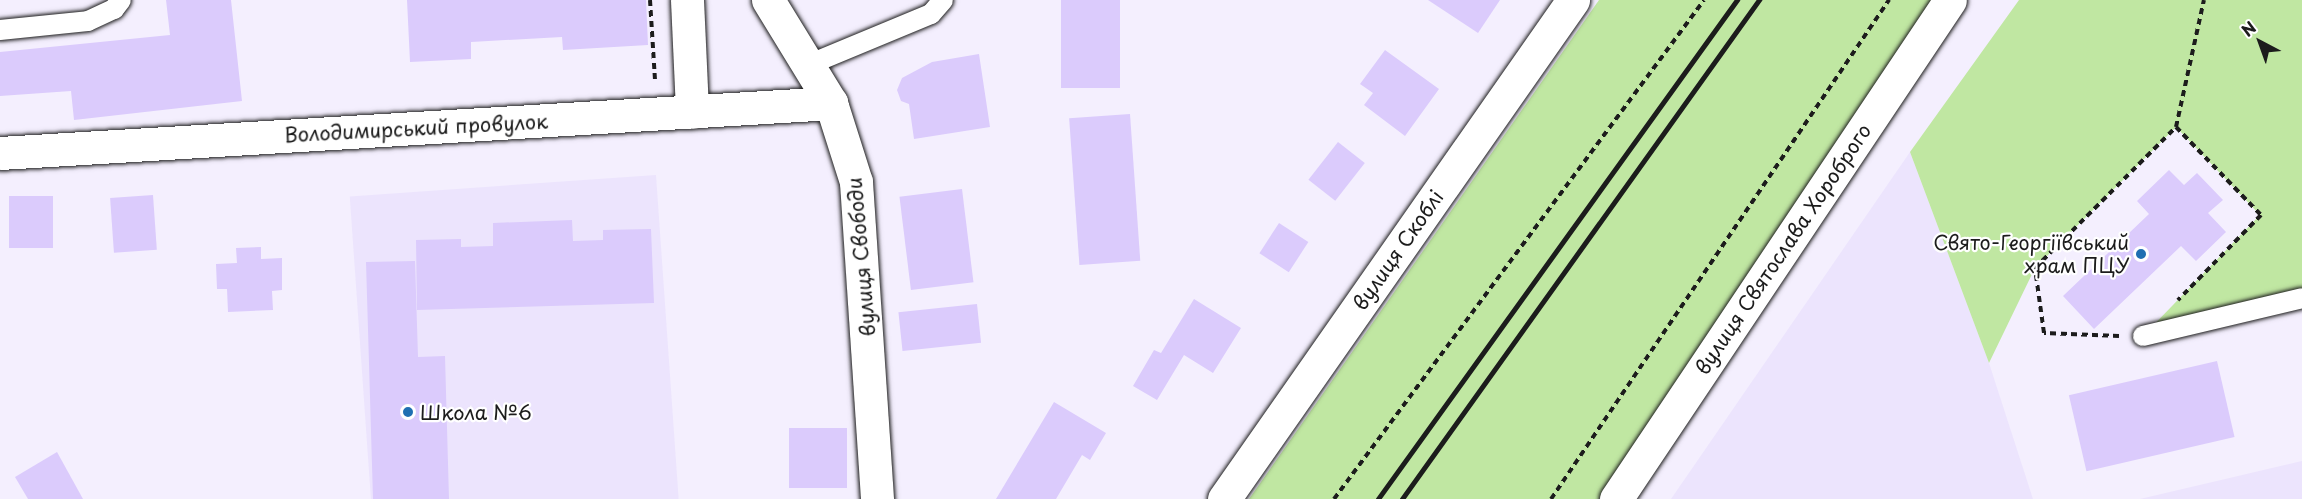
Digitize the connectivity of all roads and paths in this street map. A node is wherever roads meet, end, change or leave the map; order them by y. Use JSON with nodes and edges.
{"nodes":[{"id":1,"x":121,"y":0,"type":"edge"},
{"id":2,"x":650,"y":0,"type":"edge"},
{"id":3,"x":687,"y":0,"type":"edge"},
{"id":4,"x":768,"y":0,"type":"edge"},
{"id":5,"x":943,"y":0,"type":"edge"},
{"id":6,"x":1573,"y":0,"type":"edge"},
{"id":7,"x":1704,"y":0,"type":"edge"},
{"id":8,"x":1889,"y":0,"type":"edge"},
{"id":9,"x":1950,"y":0,"type":"edge"},
{"id":10,"x":2204,"y":0,"type":"edge"},
{"id":11,"x":0,"y":30,"type":"edge"},
{"id":12,"x":808,"y":65,"type":"junction"},
{"id":13,"x":831,"y":103,"type":"junction"},
{"id":14,"x":692,"y":112,"type":"junction"},
{"id":15,"x":656,"y":114,"type":"junction"},
{"id":16,"x":2176,"y":127,"type":"junction"},
{"id":17,"x":0,"y":153,"type":"edge"},
{"id":18,"x":2302,"y":298,"type":"edge"},
{"id":19,"x":2143,"y":336,"type":"junction"},
{"id":20,"x":877,"y":499,"type":"edge"},
{"id":21,"x":1224,"y":499,"type":"edge"},
{"id":22,"x":1334,"y":499,"type":"edge"},
{"id":23,"x":1551,"y":499,"type":"edge"},
{"id":24,"x":1616,"y":499,"type":"edge"}],
"edges":[{"from":1,"to":11,"type":"lane"},
{"from":2,"to":15,"type":"path"},
{"from":3,"to":14,"type":"street"},
{"from":4,"to":12,"type":"street","name":"вулиця Свободи"},
{"from":5,"to":12,"type":"lane"},
{"from":6,"to":21,"type":"street","name":"вулиця Скоблі"},
{"from":7,"to":22,"type":"path"},
{"from":8,"to":23,"type":"path"},
{"from":9,"to":24,"type":"street","name":"вулиця Святослава Хороброго"},
{"from":10,"to":16,"type":"path"},
{"from":12,"to":13,"type":"street","name":"вулиця Свободи"},
{"from":13,"to":14,"type":"street","name":"Володимирський провулок"},
{"from":13,"to":20,"type":"street","name":"вулиця Свободи"},
{"from":14,"to":15,"type":"street","name":"Володимирський провулок"},
{"from":15,"to":17,"type":"street","name":"Володимирський провулок"},
{"from":16,"to":19,"type":"path"},
{"from":16,"to":19,"type":"path"},
{"from":18,"to":19,"type":"lane"}]}
